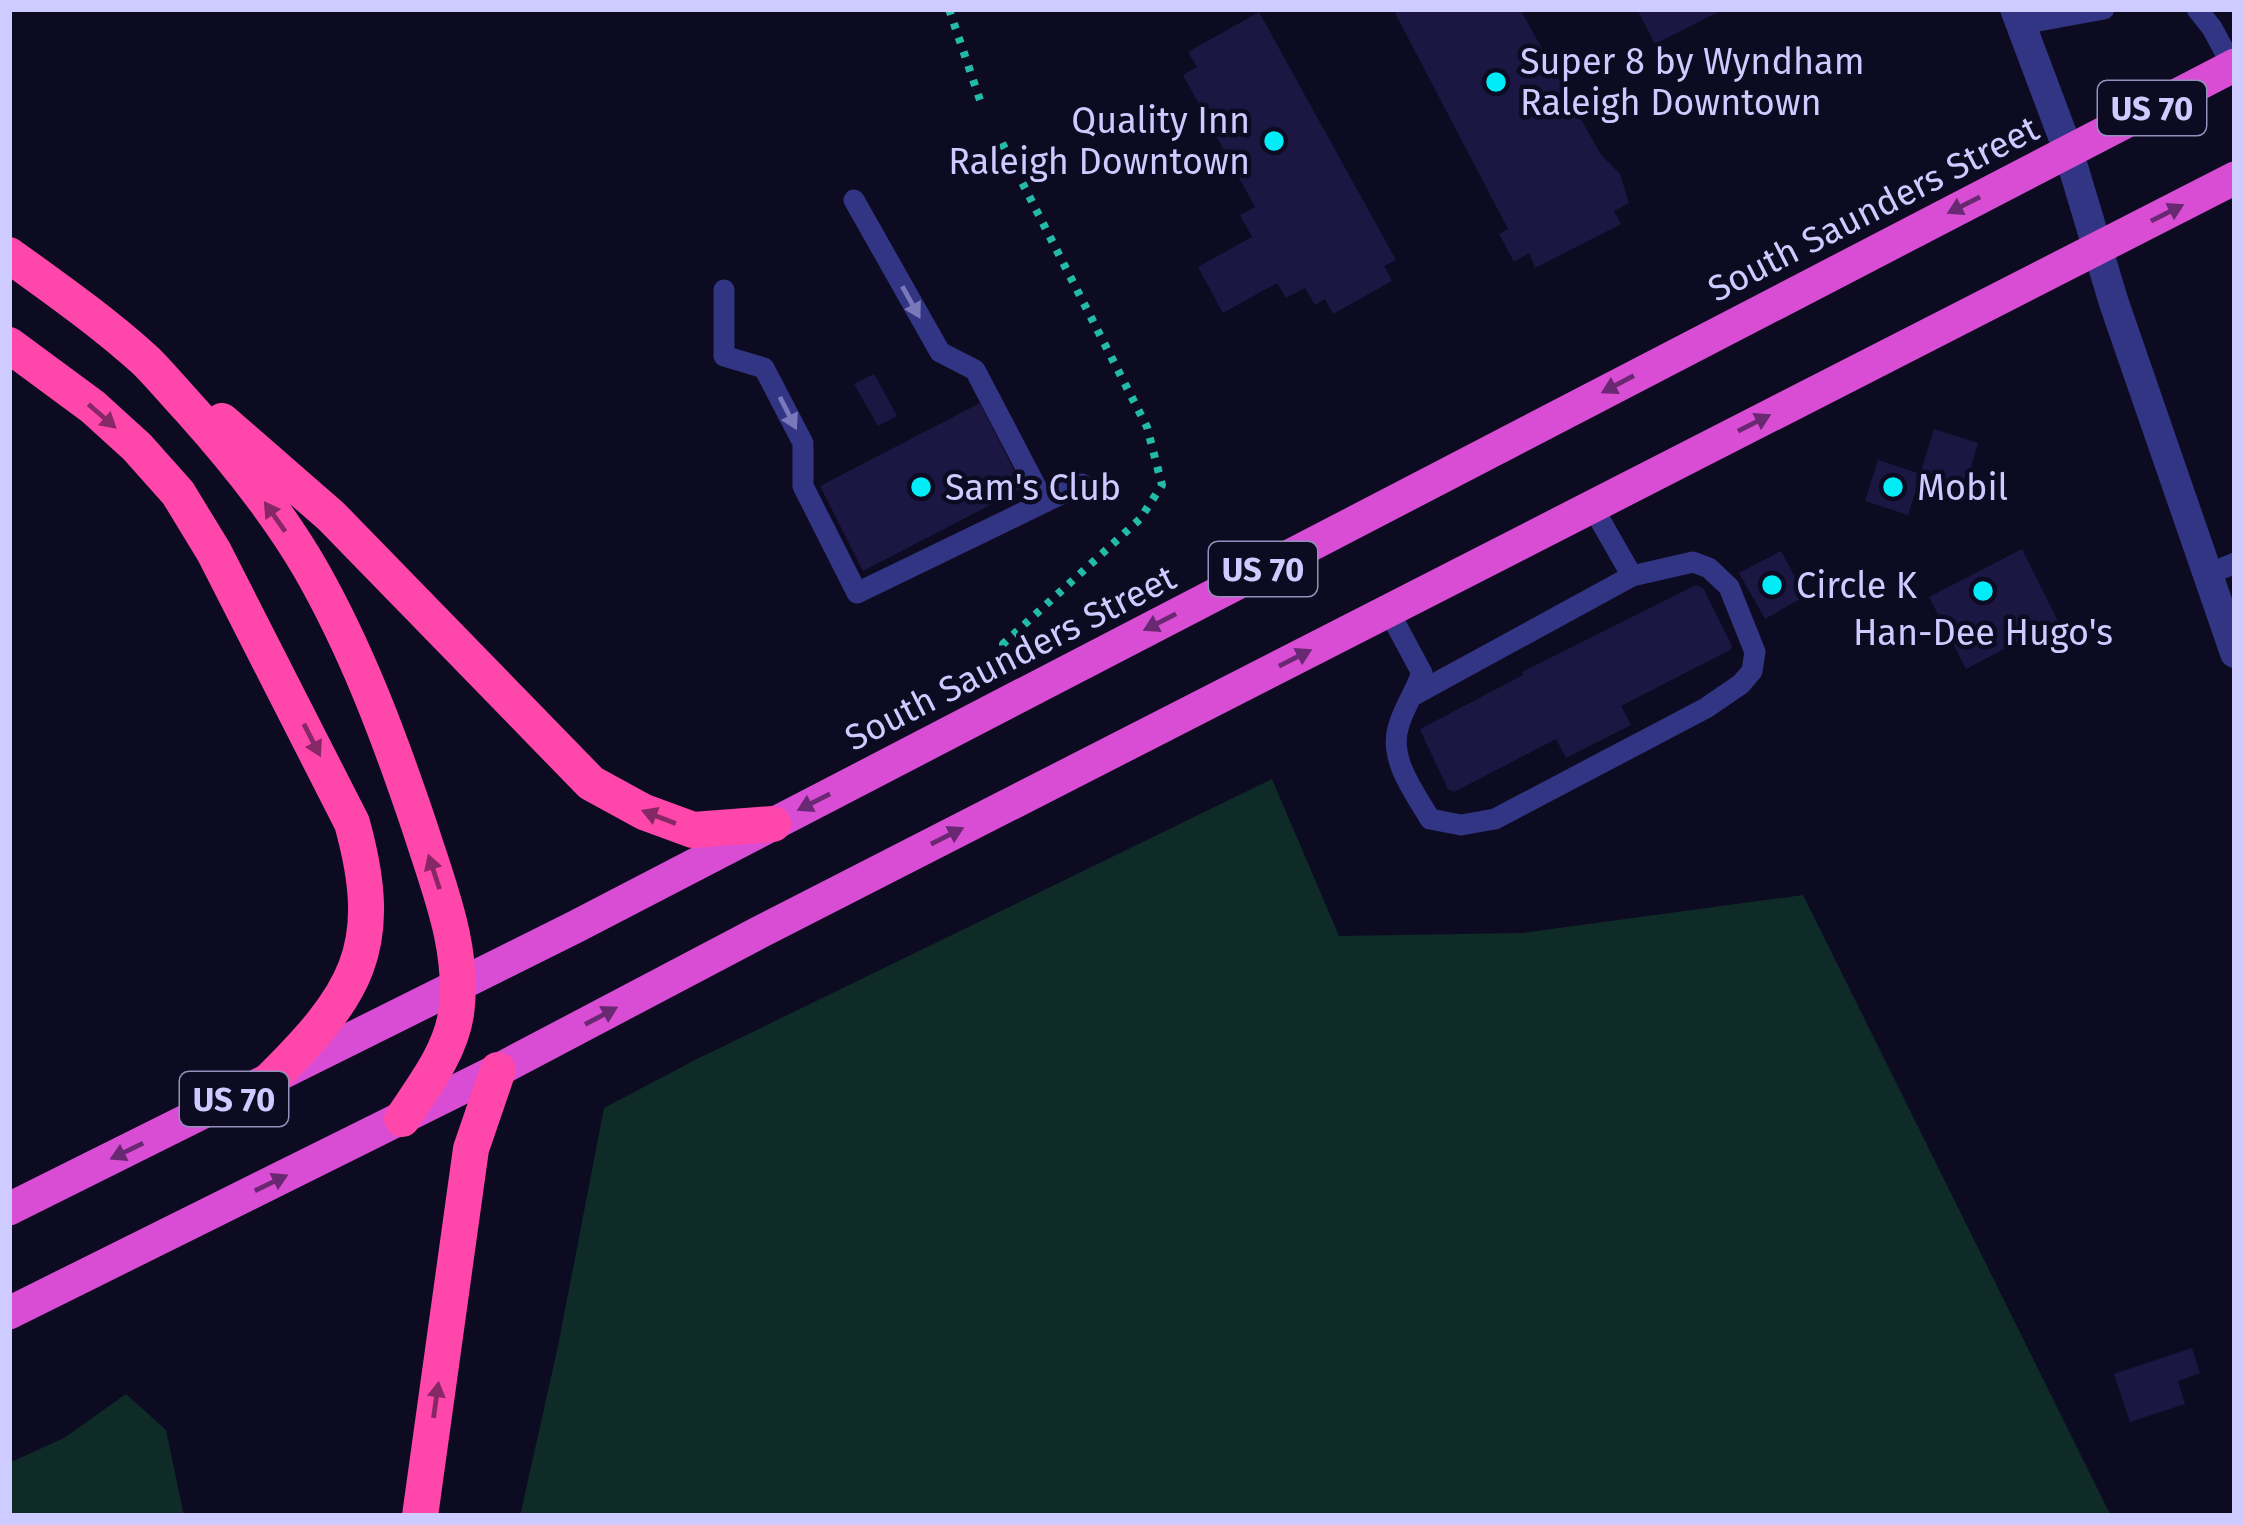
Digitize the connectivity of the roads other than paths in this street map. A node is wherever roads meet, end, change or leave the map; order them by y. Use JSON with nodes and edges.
{"nodes":[{"id":1,"x":2104,"y":9,"type":"edge"},
{"id":2,"x":2197,"y":9,"type":"edge"},
{"id":3,"x":2018,"y":17,"type":"edge"},
{"id":4,"x":2234,"y":66,"type":"edge"},
{"id":5,"x":2068,"y":150,"type":"junction"},
{"id":6,"x":2235,"y":178,"type":"edge"},
{"id":7,"x":854,"y":200,"type":"dead end"},
{"id":8,"x":2098,"y":247,"type":"junction"},
{"id":9,"x":9,"y":255,"type":"edge"},
{"id":10,"x":724,"y":290,"type":"dead end"},
{"id":11,"x":9,"y":345,"type":"edge"},
{"id":12,"x":147,"y":363,"type":"junction"},
{"id":13,"x":1082,"y":484,"type":"dead end"},
{"id":14,"x":1044,"y":502,"type":"junction"},
{"id":15,"x":1592,"y":506,"type":"junction"},
{"id":16,"x":2222,"y":568,"type":"edge"},
{"id":17,"x":1632,"y":576,"type":"junction"},
{"id":18,"x":1388,"y":610,"type":"junction"},
{"id":19,"x":2235,"y":653,"type":"edge"},
{"id":20,"x":1414,"y":695,"type":"junction"},
{"id":21,"x":773,"y":824,"type":"junction"},
{"id":22,"x":457,"y":985,"type":"junction"},
{"id":23,"x":498,"y":1070,"type":"junction"},
{"id":24,"x":267,"y":1082,"type":"junction"},
{"id":25,"x":402,"y":1119,"type":"junction"},
{"id":26,"x":9,"y":1209,"type":"edge"},
{"id":27,"x":9,"y":1313,"type":"edge"},
{"id":28,"x":420,"y":1516,"type":"edge"}],
"edges":[{"from":1,"to":3,"type":"lane"},
{"from":2,"to":4,"type":"lane"},
{"from":3,"to":5,"type":"street"},
{"from":4,"to":5,"type":"highway","name":"South Saunders Street","number":"US 70"},
{"from":5,"to":8,"type":"street"},
{"from":5,"to":21,"type":"highway","name":"South Saunders Street","number":"US 70","one_way":true},
{"from":8,"to":6,"type":"highway","number":"US 70","one_way":true},
{"from":7,"to":14,"type":"lane","one_way":true},
{"from":15,"to":8,"type":"highway","number":"US 70","one_way":true},
{"from":8,"to":16,"type":"street"},
{"from":9,"to":12,"type":"highway"},
{"from":10,"to":14,"type":"lane","one_way":true},
{"from":11,"to":24,"type":"highway","one_way":true},
{"from":21,"to":12,"type":"highway","one_way":true},
{"from":22,"to":12,"type":"highway","one_way":true},
{"from":13,"to":14,"type":"lane"},
{"from":15,"to":17,"type":"lane"},
{"from":15,"to":18,"type":"highway","number":"US 70"},
{"from":16,"to":19,"type":"street"},
{"from":17,"to":20,"type":"lane"},
{"from":17,"to":20,"type":"lane"},
{"from":18,"to":20,"type":"lane"},
{"from":23,"to":18,"type":"highway","number":"US 70","one_way":true},
{"from":21,"to":22,"type":"highway","name":"South Saunders Street","number":"US 70"},
{"from":22,"to":24,"type":"highway","name":"South Saunders Street","number":"US 70"},
{"from":22,"to":25,"type":"highway"},
{"from":23,"to":25,"type":"highway","number":"US 70"},
{"from":28,"to":23,"type":"highway","one_way":true},
{"from":24,"to":26,"type":"highway","name":"South Saunders Street","number":"US 70","one_way":true},
{"from":27,"to":25,"type":"highway","number":"US 70","one_way":true}]}
